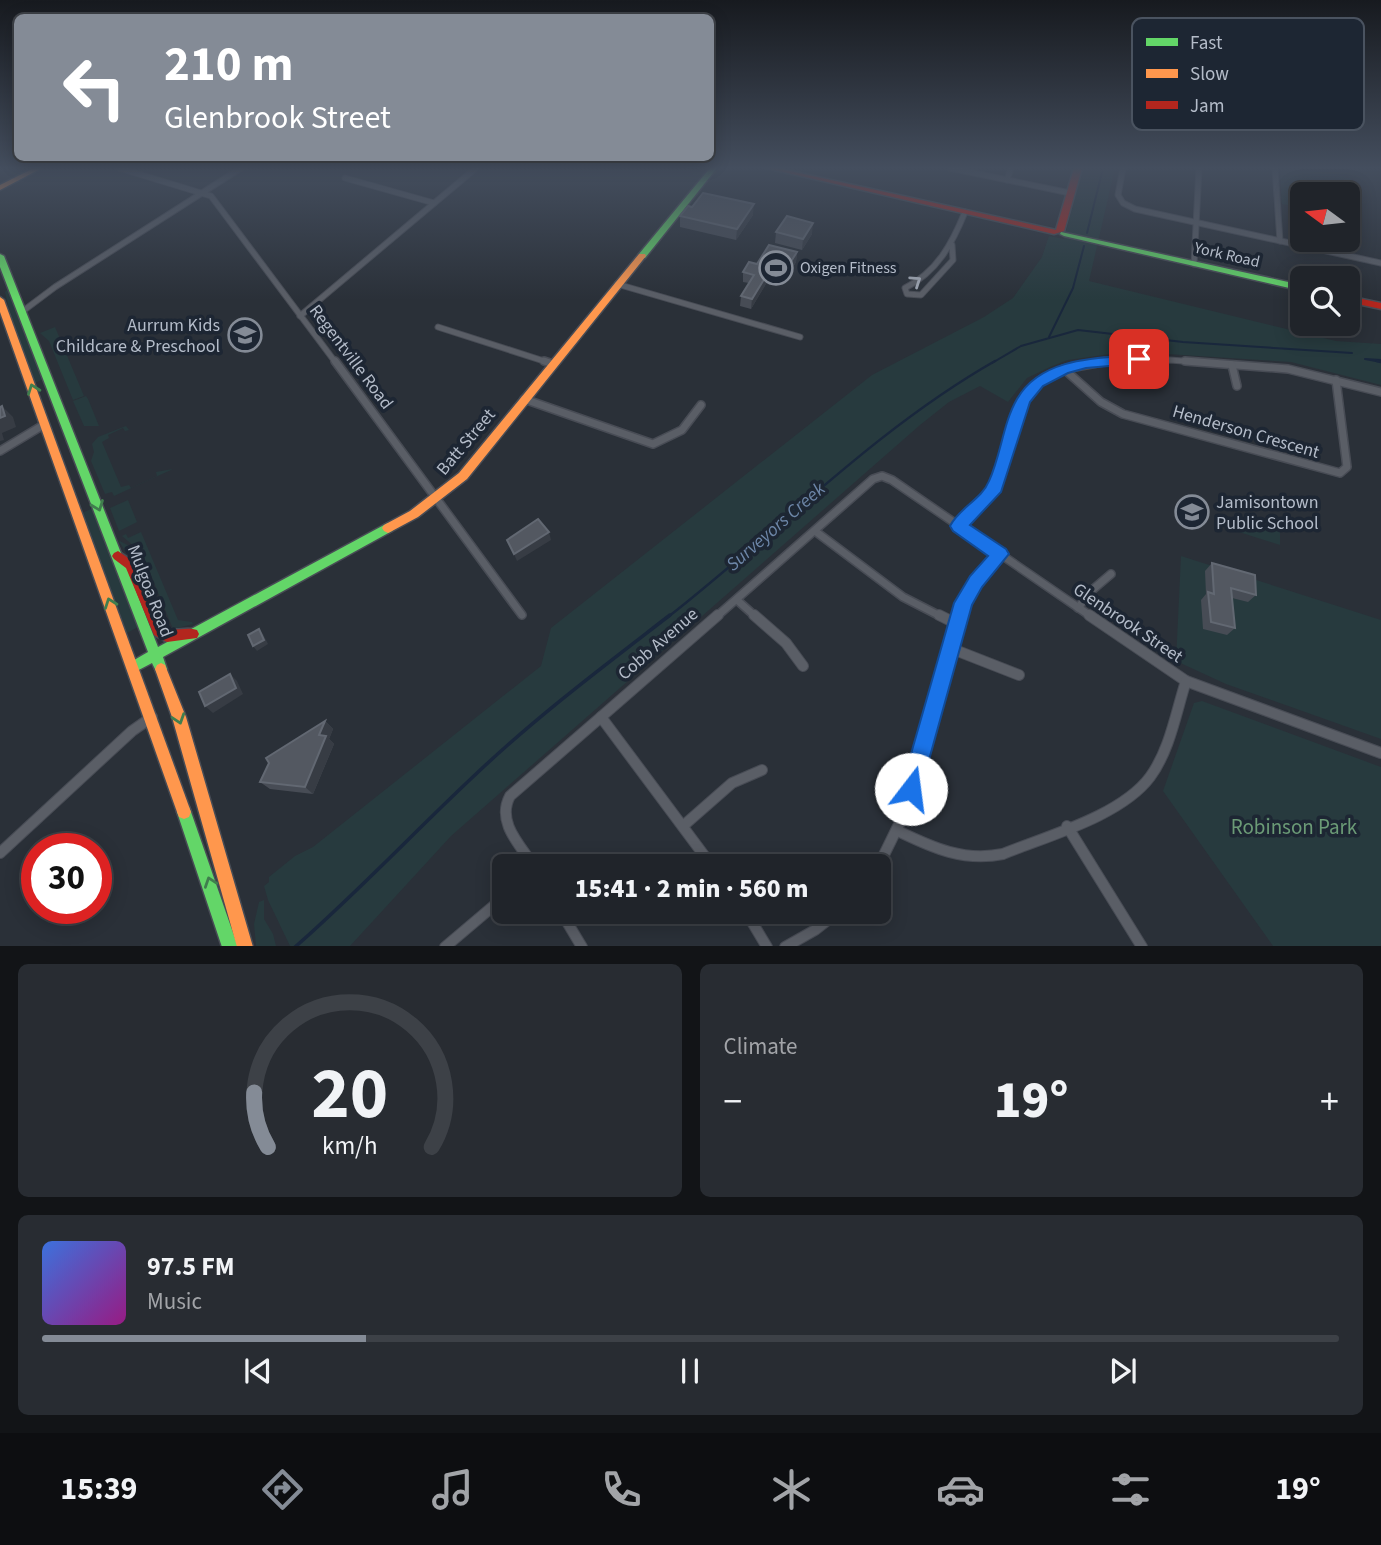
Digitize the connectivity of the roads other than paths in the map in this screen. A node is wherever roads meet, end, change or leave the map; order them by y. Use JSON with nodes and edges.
{"nodes":[{"id":1,"x":171,"y":212,"type":"edge"},
{"id":2,"x":223,"y":212,"type":"edge"},
{"id":3,"x":423,"y":212,"type":"edge"},
{"id":4,"x":676,"y":212,"type":"edge"},
{"id":5,"x":965,"y":212,"type":"joint"},
{"id":6,"x":1065,"y":212,"type":"edge"},
{"id":7,"x":1148,"y":212,"type":"edge"},
{"id":8,"x":1197,"y":212,"type":"edge"},
{"id":9,"x":1278,"y":212,"type":"edge"},
{"id":10,"x":1196,"y":223,"type":"junction"},
{"id":11,"x":1060,"y":232,"type":"junction"},
{"id":12,"x":1280,"y":241,"type":"junction"},
{"id":13,"x":952,"y":245,"type":"junction"},
{"id":14,"x":0,"y":256,"type":"edge"},
{"id":15,"x":1381,"y":262,"type":"edge"},
{"id":16,"x":1194,"y":264,"type":"junction"},
{"id":17,"x":617,"y":284,"type":"junction"},
{"id":18,"x":1290,"y":285,"type":"edge"},
{"id":19,"x":0,"y":300,"type":"edge"},
{"id":20,"x":1360,"y":302,"type":"edge"},
{"id":21,"x":21,"y":306,"type":"junction"},
{"id":22,"x":1381,"y":306,"type":"edge"},
{"id":23,"x":300,"y":316,"type":"junction"},
{"id":24,"x":438,"y":327,"type":"dead end"},
{"id":25,"x":800,"y":337,"type":"dead end"},
{"id":26,"x":553,"y":364,"type":"junction"},
{"id":27,"x":1232,"y":365,"type":"junction"},
{"id":28,"x":1064,"y":369,"type":"junction"},
{"id":29,"x":1336,"y":380,"type":"junction"},
{"id":30,"x":1237,"y":386,"type":"dead end"},
{"id":31,"x":1381,"y":392,"type":"edge"},
{"id":32,"x":524,"y":399,"type":"junction"},
{"id":33,"x":701,"y":405,"type":"dead end"},
{"id":34,"x":46,"y":424,"type":"junction"},
{"id":35,"x":0,"y":451,"type":"edge"},
{"id":36,"x":880,"y":476,"type":"joint"},
{"id":37,"x":437,"y":499,"type":"junction"},
{"id":38,"x":959,"y":526,"type":"junction"},
{"id":39,"x":815,"y":531,"type":"junction"},
{"id":40,"x":116,"y":554,"type":"junction"},
{"id":41,"x":1000,"y":554,"type":"junction"},
{"id":42,"x":1111,"y":574,"type":"dead end"},
{"id":43,"x":737,"y":600,"type":"junction"},
{"id":44,"x":1078,"y":608,"type":"junction"},
{"id":45,"x":522,"y":615,"type":"dead end"},
{"id":46,"x":957,"y":624,"type":"junction"},
{"id":47,"x":193,"y":634,"type":"junction"},
{"id":48,"x":950,"y":648,"type":"junction"},
{"id":49,"x":156,"y":654,"type":"junction"},
{"id":50,"x":803,"y":666,"type":"dead end"},
{"id":51,"x":133,"y":667,"type":"junction"},
{"id":52,"x":1019,"y":676,"type":"dead end"},
{"id":53,"x":1186,"y":681,"type":"junction"},
{"id":54,"x":152,"y":717,"type":"junction"},
{"id":55,"x":601,"y":717,"type":"junction"},
{"id":56,"x":1381,"y":753,"type":"edge"},
{"id":57,"x":762,"y":770,"type":"dead end"},
{"id":58,"x":682,"y":826,"type":"junction"},
{"id":59,"x":1067,"y":826,"type":"junction"},
{"id":60,"x":898,"y":831,"type":"junction"},
{"id":61,"x":0,"y":852,"type":"edge"},
{"id":62,"x":526,"y":854,"type":"edge"},
{"id":63,"x":703,"y":854,"type":"edge"},
{"id":64,"x":885,"y":854,"type":"edge"},
{"id":65,"x":492,"y":907,"type":"edge"},
{"id":66,"x":568,"y":924,"type":"edge"},
{"id":67,"x":755,"y":924,"type":"edge"},
{"id":68,"x":823,"y":924,"type":"edge"},
{"id":69,"x":230,"y":946,"type":"edge"},
{"id":70,"x":245,"y":946,"type":"edge"},
{"id":71,"x":445,"y":946,"type":"edge"},
{"id":72,"x":581,"y":946,"type":"edge"},
{"id":73,"x":766,"y":946,"type":"edge"},
{"id":74,"x":787,"y":946,"type":"edge"},
{"id":75,"x":1141,"y":946,"type":"edge"}],
"edges":[{"from":1,"to":21,"type":"street"},
{"from":2,"to":23,"type":"street","name":"Regentville Road"},
{"from":3,"to":23,"type":"street"},
{"from":4,"to":17,"type":"main road","name":"Batt Street"},
{"from":5,"to":11,"type":"main road","name":"York Road"},
{"from":5,"to":13,"type":"street"},
{"from":6,"to":11,"type":"main road"},
{"from":7,"to":10,"type":"street"},
{"from":8,"to":10,"type":"street"},
{"from":9,"to":12,"type":"street"},
{"from":10,"to":12,"type":"street"},
{"from":10,"to":16,"type":"street"},
{"from":11,"to":16,"type":"main road","name":"York Road"},
{"from":12,"to":15,"type":"street"},
{"from":13,"to":13,"type":"street","one_way":true},
{"from":14,"to":21,"type":"main road","name":"Mulgoa Road"},
{"from":16,"to":18,"type":"main road","name":"York Road"},
{"from":17,"to":25,"type":"street"},
{"from":17,"to":26,"type":"main road","name":"Batt Street"},
{"from":34,"to":19,"type":"main road","one_way":true},
{"from":20,"to":22,"type":"main road"},
{"from":21,"to":40,"type":"main road","name":"Mulgoa Road","one_way":true},
{"from":23,"to":37,"type":"street","name":"Regentville Road"},
{"from":24,"to":26,"type":"street"},
{"from":26,"to":32,"type":"main road","name":"Batt Street"},
{"from":27,"to":28,"type":"street"},
{"from":27,"to":29,"type":"street"},
{"from":27,"to":30,"type":"street"},
{"from":28,"to":29,"type":"street","name":"Henderson Crescent"},
{"from":28,"to":38,"type":"street"},
{"from":29,"to":31,"type":"street"},
{"from":32,"to":33,"type":"street"},
{"from":32,"to":37,"type":"main road","name":"Batt Street"},
{"from":34,"to":35,"type":"street"},
{"from":51,"to":34,"type":"main road","one_way":true},
{"from":36,"to":38,"type":"street","name":"Glenbrook Street"},
{"from":36,"to":39,"type":"street","name":"Cobb Avenue"},
{"from":37,"to":45,"type":"street","name":"Regentville Road"},
{"from":37,"to":47,"type":"main road","name":"Batt Street"},
{"from":38,"to":41,"type":"street","name":"Glenbrook Street"},
{"from":39,"to":43,"type":"street","name":"Cobb Avenue"},
{"from":39,"to":46,"type":"street"},
{"from":40,"to":47,"type":"main road"},
{"from":40,"to":49,"type":"main road","name":"Mulgoa Road"},
{"from":41,"to":44,"type":"street","name":"Glenbrook Street"},
{"from":41,"to":46,"type":"street"},
{"from":42,"to":44,"type":"street"},
{"from":43,"to":50,"type":"street"},
{"from":43,"to":55,"type":"street","name":"Cobb Avenue"},
{"from":44,"to":53,"type":"street","name":"Glenbrook Street"},
{"from":46,"to":48,"type":"street"},
{"from":47,"to":49,"type":"main road","name":"Batt Street"},
{"from":48,"to":52,"type":"street"},
{"from":48,"to":60,"type":"street"},
{"from":49,"to":51,"type":"main road","name":"Batt Street"},
{"from":49,"to":70,"type":"main road","name":"Mulgoa Road","one_way":true},
{"from":51,"to":54,"type":"main road"},
{"from":53,"to":56,"type":"street","name":"Glenbrook Street"},
{"from":53,"to":59,"type":"street"},
{"from":54,"to":61,"type":"street"},
{"from":69,"to":54,"type":"main road","one_way":true},
{"from":55,"to":58,"type":"street"},
{"from":55,"to":62,"type":"street","name":"Cobb Avenue"},
{"from":57,"to":58,"type":"street"},
{"from":58,"to":63,"type":"street"},
{"from":59,"to":60,"type":"street"},
{"from":59,"to":75,"type":"street"},
{"from":60,"to":64,"type":"street"},
{"from":65,"to":71,"type":"street"},
{"from":66,"to":72,"type":"street"},
{"from":67,"to":73,"type":"street"},
{"from":68,"to":74,"type":"street"}]}
